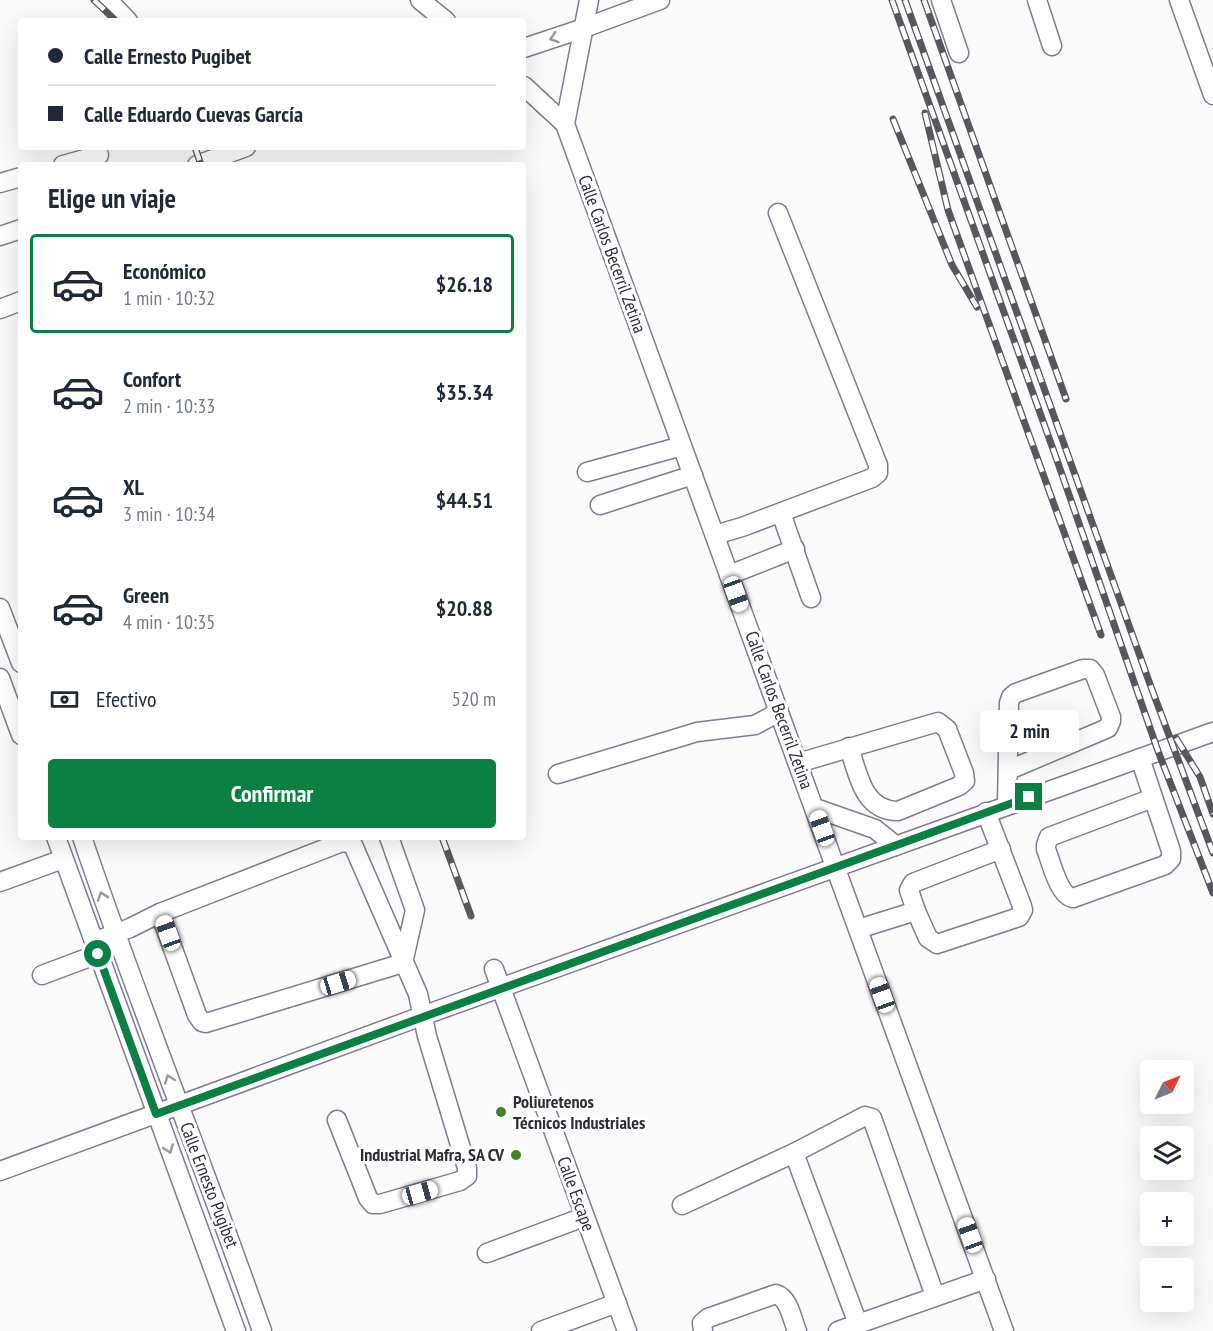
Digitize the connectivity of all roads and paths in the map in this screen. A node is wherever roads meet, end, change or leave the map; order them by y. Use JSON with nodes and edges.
{"nodes":[{"id":1,"x":108,"y":0,"type":"edge"},
{"id":2,"x":420,"y":0,"type":"edge"},
{"id":3,"x":589,"y":0,"type":"edge"},
{"id":4,"x":660,"y":0,"type":"edge"},
{"id":5,"x":942,"y":0,"type":"edge"},
{"id":6,"x":1037,"y":0,"type":"edge"},
{"id":7,"x":1179,"y":0,"type":"edge"},
{"id":8,"x":125,"y":18,"type":"edge"},
{"id":9,"x":442,"y":18,"type":"edge"},
{"id":10,"x":584,"y":28,"type":"junction"},
{"id":11,"x":1052,"y":46,"type":"dead end"},
{"id":12,"x":526,"y":47,"type":"edge"},
{"id":13,"x":958,"y":53,"type":"dead end"},
{"id":14,"x":526,"y":88,"type":"edge"},
{"id":15,"x":1213,"y":95,"type":"edge"},
{"id":16,"x":565,"y":124,"type":"junction"},
{"id":17,"x":238,"y":150,"type":"edge"},
{"id":18,"x":99,"y":155,"type":"dead end"},
{"id":19,"x":74,"y":162,"type":"edge"},
{"id":20,"x":205,"y":162,"type":"edge"},
{"id":21,"x":18,"y":178,"type":"edge"},
{"id":22,"x":0,"y":183,"type":"edge"},
{"id":23,"x":778,"y":213,"type":"dead end"},
{"id":24,"x":18,"y":230,"type":"edge"},
{"id":25,"x":0,"y":236,"type":"edge"},
{"id":26,"x":18,"y":302,"type":"edge"},
{"id":27,"x":0,"y":309,"type":"edge"},
{"id":28,"x":682,"y":446,"type":"junction"},
{"id":29,"x":587,"y":472,"type":"dead end"},
{"id":30,"x":693,"y":475,"type":"junction"},
{"id":31,"x":600,"y":505,"type":"dead end"},
{"id":32,"x":781,"y":513,"type":"junction"},
{"id":33,"x":715,"y":535,"type":"junction"},
{"id":34,"x":795,"y":549,"type":"junction"},
{"id":35,"x":729,"y":575,"type":"junction"},
{"id":36,"x":810,"y":598,"type":"dead end"},
{"id":37,"x":0,"y":609,"type":"edge"},
{"id":38,"x":18,"y":655,"type":"edge"},
{"id":39,"x":0,"y":678,"type":"edge"},
{"id":40,"x":16,"y":706,"type":"edge"},
{"id":41,"x":779,"y":712,"type":"junction"},
{"id":42,"x":1213,"y":732,"type":"edge"},
{"id":43,"x":849,"y":747,"type":"junction"},
{"id":44,"x":1140,"y":758,"type":"junction"},
{"id":45,"x":798,"y":763,"type":"junction"},
{"id":46,"x":1009,"y":770,"type":"junction"},
{"id":47,"x":558,"y":774,"type":"dead end"},
{"id":48,"x":1153,"y":798,"type":"junction"},
{"id":49,"x":1007,"y":805,"type":"junction"},
{"id":50,"x":814,"y":808,"type":"junction"},
{"id":51,"x":986,"y":812,"type":"junction"},
{"id":52,"x":57,"y":840,"type":"edge"},
{"id":53,"x":83,"y":840,"type":"edge"},
{"id":54,"x":390,"y":840,"type":"edge"},
{"id":55,"x":896,"y":846,"type":"junction"},
{"id":56,"x":1001,"y":849,"type":"junction"},
{"id":57,"x":63,"y":859,"type":"junction"},
{"id":58,"x":836,"y":867,"type":"junction"},
{"id":59,"x":0,"y":882,"type":"edge"},
{"id":60,"x":916,"y":911,"type":"junction"},
{"id":61,"x":160,"y":913,"type":"junction"},
{"id":62,"x":858,"y":929,"type":"junction"},
{"id":63,"x":115,"y":934,"type":"junction"},
{"id":64,"x":96,"y":948,"type":"junction"},
{"id":65,"x":403,"y":963,"type":"junction"},
{"id":66,"x":494,"y":969,"type":"dead end"},
{"id":67,"x":42,"y":975,"type":"dead end"},
{"id":68,"x":500,"y":988,"type":"junction"},
{"id":69,"x":422,"y":1016,"type":"junction"},
{"id":70,"x":178,"y":1105,"type":"junction"},
{"id":71,"x":156,"y":1114,"type":"junction"},
{"id":72,"x":336,"y":1120,"type":"dead end"},
{"id":73,"x":794,"y":1153,"type":"junction"},
{"id":74,"x":204,"y":1168,"type":"junction"},
{"id":75,"x":0,"y":1171,"type":"edge"},
{"id":76,"x":179,"y":1176,"type":"junction"},
{"id":77,"x":682,"y":1205,"type":"dead end"},
{"id":78,"x":584,"y":1217,"type":"junction"},
{"id":79,"x":228,"y":1234,"type":"junction"},
{"id":80,"x":204,"y":1244,"type":"junction"},
{"id":81,"x":487,"y":1254,"type":"dead end"},
{"id":82,"x":986,"y":1279,"type":"junction"},
{"id":83,"x":249,"y":1294,"type":"junction"},
{"id":84,"x":935,"y":1296,"type":"junction"},
{"id":85,"x":225,"y":1303,"type":"junction"},
{"id":86,"x":617,"y":1303,"type":"junction"},
{"id":87,"x":858,"y":1324,"type":"junction"},
{"id":88,"x":236,"y":1331,"type":"edge"},
{"id":89,"x":262,"y":1331,"type":"edge"},
{"id":90,"x":541,"y":1331,"type":"edge"},
{"id":91,"x":627,"y":1331,"type":"edge"},
{"id":92,"x":703,"y":1331,"type":"edge"},
{"id":93,"x":797,"y":1331,"type":"edge"},
{"id":94,"x":838,"y":1331,"type":"edge"},
{"id":95,"x":1004,"y":1331,"type":"edge"}],
"edges":[{"from":1,"to":8,"type":"street"},
{"from":2,"to":9,"type":"street"},
{"from":3,"to":10,"type":"street"},
{"from":4,"to":10,"type":"street"},
{"from":5,"to":13,"type":"street"},
{"from":6,"to":11,"type":"street"},
{"from":7,"to":15,"type":"street"},
{"from":10,"to":12,"type":"street","one_way":true},
{"from":10,"to":16,"type":"street"},
{"from":14,"to":16,"type":"street","name":"Calle Carlos Becerril Zetina"},
{"from":16,"to":28,"type":"street","name":"Calle Carlos Becerril Zetina"},
{"from":17,"to":20,"type":"street"},
{"from":18,"to":19,"type":"street"},
{"from":21,"to":22,"type":"street"},
{"from":23,"to":32,"type":"street"},
{"from":24,"to":25,"type":"street"},
{"from":26,"to":27,"type":"street"},
{"from":28,"to":29,"type":"street"},
{"from":28,"to":30,"type":"street","name":"Calle Carlos Becerril Zetina"},
{"from":30,"to":31,"type":"street"},
{"from":30,"to":33,"type":"street","name":"Calle Carlos Becerril Zetina"},
{"from":32,"to":33,"type":"street"},
{"from":32,"to":34,"type":"street"},
{"from":33,"to":35,"type":"street","name":"Calle Carlos Becerril Zetina"},
{"from":34,"to":35,"type":"street"},
{"from":34,"to":36,"type":"street"},
{"from":35,"to":41,"type":"street","name":"Calle Carlos Becerril Zetina"},
{"from":37,"to":38,"type":"street"},
{"from":39,"to":40,"type":"street"},
{"from":41,"to":45,"type":"street","name":"Calle Carlos Becerril Zetina"},
{"from":41,"to":47,"type":"street"},
{"from":42,"to":44,"type":"street"},
{"from":43,"to":43,"type":"street"},
{"from":43,"to":45,"type":"street"},
{"from":44,"to":48,"type":"street"},
{"from":44,"to":49,"type":"street"},
{"from":45,"to":50,"type":"street","name":"Calle Carlos Becerril Zetina"},
{"from":46,"to":46,"type":"street"},
{"from":46,"to":49,"type":"street"},
{"from":48,"to":48,"type":"street"},
{"from":49,"to":51,"type":"street"},
{"from":50,"to":55,"type":"street"},
{"from":50,"to":58,"type":"street","name":"Calle Carlos Becerril Zetina"},
{"from":51,"to":55,"type":"street"},
{"from":51,"to":56,"type":"street"},
{"from":52,"to":57,"type":"street","name":"Calle Ernesto Pugibet"},
{"from":63,"to":53,"type":"street","name":"Calle Ernesto Pugibet","one_way":true},
{"from":54,"to":65,"type":"street"},
{"from":55,"to":58,"type":"street"},
{"from":56,"to":60,"type":"street"},
{"from":56,"to":60,"type":"street"},
{"from":57,"to":59,"type":"street"},
{"from":57,"to":64,"type":"street","name":"Calle Ernesto Pugibet"},
{"from":58,"to":62,"type":"street","name":"Calle Carlos Becerril Zetina"},
{"from":58,"to":68,"type":"street"},
{"from":60,"to":62,"type":"street"},
{"from":61,"to":63,"type":"street"},
{"from":61,"to":65,"type":"street"},
{"from":61,"to":65,"type":"street"},
{"from":62,"to":82,"type":"street","name":"Calle Carlos Becerril Zetina"},
{"from":63,"to":64,"type":"street"},
{"from":70,"to":63,"type":"street","name":"Calle Ernesto Pugibet","one_way":true},
{"from":64,"to":67,"type":"street"},
{"from":64,"to":71,"type":"street","name":"Calle Ernesto Pugibet"},
{"from":65,"to":69,"type":"street"},
{"from":66,"to":68,"type":"street","name":"Calle Escape"},
{"from":68,"to":69,"type":"street"},
{"from":68,"to":78,"type":"street","name":"Calle Escape"},
{"from":69,"to":70,"type":"street"},
{"from":69,"to":72,"type":"street"},
{"from":70,"to":71,"type":"street"},
{"from":70,"to":74,"type":"street","name":"Calle Ernesto Pugibet"},
{"from":71,"to":75,"type":"street"},
{"from":71,"to":76,"type":"street","name":"Calle Ernesto Pugibet","one_way":true},
{"from":73,"to":77,"type":"street"},
{"from":73,"to":84,"type":"street"},
{"from":73,"to":87,"type":"street"},
{"from":74,"to":76,"type":"street"},
{"from":74,"to":79,"type":"street","name":"Calle Ernesto Pugibet"},
{"from":76,"to":80,"type":"street","name":"Calle Ernesto Pugibet"},
{"from":78,"to":81,"type":"street"},
{"from":78,"to":86,"type":"street","name":"Calle Escape"},
{"from":79,"to":80,"type":"street"},
{"from":79,"to":83,"type":"street","name":"Calle Ernesto Pugibet"},
{"from":80,"to":85,"type":"street","name":"Calle Ernesto Pugibet"},
{"from":82,"to":84,"type":"street"},
{"from":82,"to":95,"type":"street","name":"Calle Carlos Becerril Zetina"},
{"from":83,"to":85,"type":"street"},
{"from":83,"to":89,"type":"street","name":"Calle Ernesto Pugibet"},
{"from":84,"to":87,"type":"street"},
{"from":85,"to":88,"type":"street","name":"Calle Ernesto Pugibet"},
{"from":86,"to":90,"type":"street"},
{"from":86,"to":91,"type":"street","name":"Calle Escape"},
{"from":87,"to":94,"type":"street"},
{"from":92,"to":93,"type":"street"}]}
